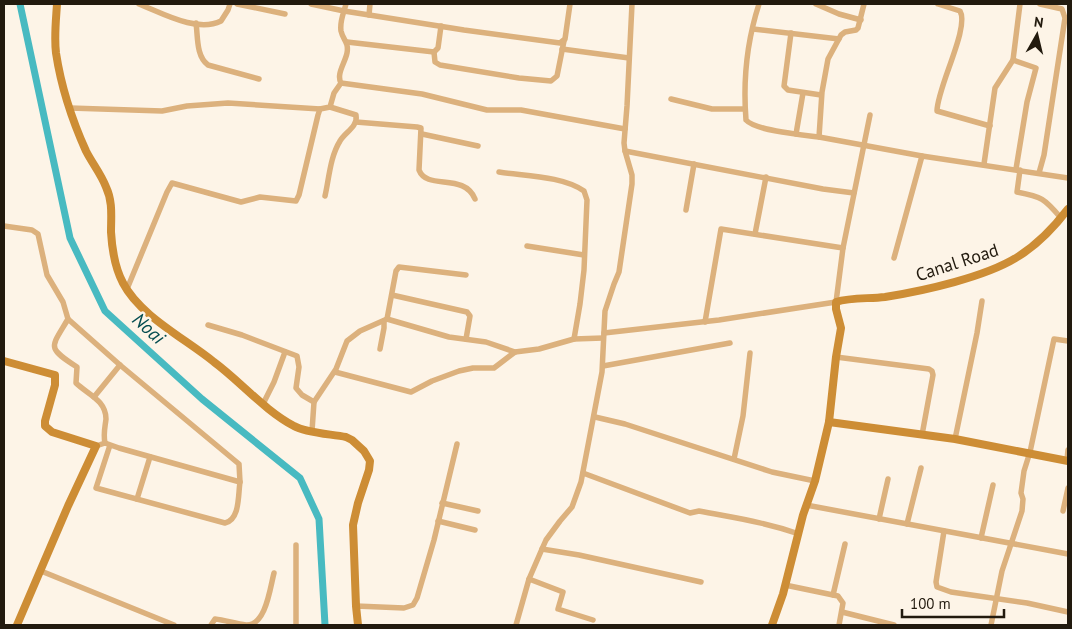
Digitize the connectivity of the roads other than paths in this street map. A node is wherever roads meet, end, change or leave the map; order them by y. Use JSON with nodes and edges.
{"nodes":[{"id":1,"x":58,"y":4,"type":"edge"},
{"id":2,"x":139,"y":4,"type":"edge"},
{"id":3,"x":230,"y":4,"type":"edge"},
{"id":4,"x":237,"y":4,"type":"edge"},
{"id":5,"x":311,"y":4,"type":"edge"},
{"id":6,"x":346,"y":4,"type":"edge"},
{"id":7,"x":370,"y":4,"type":"edge"},
{"id":8,"x":570,"y":4,"type":"edge"},
{"id":9,"x":630,"y":4,"type":"edge"},
{"id":10,"x":759,"y":4,"type":"edge"},
{"id":11,"x":816,"y":4,"type":"edge"},
{"id":12,"x":864,"y":4,"type":"edge"},
{"id":13,"x":938,"y":4,"type":"edge"},
{"id":14,"x":1020,"y":4,"type":"edge"},
{"id":15,"x":1040,"y":4,"type":"edge"},
{"id":16,"x":246,"y":5,"type":"edge"},
{"id":17,"x":344,"y":11,"type":"junction"},
{"id":18,"x":284,"y":14,"type":"dead end"},
{"id":19,"x":369,"y":15,"type":"junction"},
{"id":20,"x":861,"y":20,"type":"junction"},
{"id":21,"x":196,"y":24,"type":"junction"},
{"id":22,"x":441,"y":26,"type":"junction"},
{"id":23,"x":753,"y":29,"type":"junction"},
{"id":24,"x":791,"y":33,"type":"junction"},
{"id":25,"x":839,"y":39,"type":"junction"},
{"id":26,"x":564,"y":41,"type":"junction"},
{"id":27,"x":347,"y":42,"type":"junction"},
{"id":28,"x":562,"y":49,"type":"junction"},
{"id":29,"x":434,"y":52,"type":"junction"},
{"id":30,"x":629,"y":58,"type":"junction"},
{"id":31,"x":1013,"y":60,"type":"junction"},
{"id":32,"x":259,"y":79,"type":"dead end"},
{"id":33,"x":341,"y":83,"type":"junction"},
{"id":34,"x":803,"y":92,"type":"junction"},
{"id":35,"x":822,"y":95,"type":"junction"},
{"id":36,"x":671,"y":99,"type":"dead end"},
{"id":37,"x":330,"y":107,"type":"junction"},
{"id":38,"x":70,"y":108,"type":"junction"},
{"id":39,"x":745,"y":108,"type":"junction"},
{"id":40,"x":320,"y":109,"type":"junction"},
{"id":41,"x":870,"y":115,"type":"dead end"},
{"id":42,"x":356,"y":122,"type":"junction"},
{"id":43,"x":990,"y":126,"type":"junction"},
{"id":44,"x":625,"y":129,"type":"junction"},
{"id":45,"x":422,"y":134,"type":"junction"},
{"id":46,"x":796,"y":134,"type":"junction"},
{"id":47,"x":819,"y":137,"type":"junction"},
{"id":48,"x":478,"y":146,"type":"dead end"},
{"id":49,"x":864,"y":146,"type":"junction"},
{"id":50,"x":624,"y":151,"type":"junction"},
{"id":51,"x":922,"y":156,"type":"junction"},
{"id":52,"x":694,"y":164,"type":"junction"},
{"id":53,"x":984,"y":164,"type":"junction"},
{"id":54,"x":1018,"y":170,"type":"junction"},
{"id":55,"x":499,"y":172,"type":"dead end"},
{"id":56,"x":1039,"y":173,"type":"junction"},
{"id":57,"x":766,"y":177,"type":"junction"},
{"id":58,"x":1068,"y":178,"type":"edge"},
{"id":59,"x":854,"y":192,"type":"junction"},
{"id":60,"x":326,"y":196,"type":"dead end"},
{"id":61,"x":475,"y":199,"type":"dead end"},
{"id":62,"x":1068,"y":208,"type":"edge"},
{"id":63,"x":686,"y":210,"type":"dead end"},
{"id":64,"x":1061,"y":218,"type":"junction"},
{"id":65,"x":4,"y":226,"type":"edge"},
{"id":66,"x":755,"y":234,"type":"junction"},
{"id":67,"x":527,"y":246,"type":"dead end"},
{"id":68,"x":843,"y":248,"type":"junction"},
{"id":69,"x":584,"y":255,"type":"junction"},
{"id":70,"x":894,"y":258,"type":"dead end"},
{"id":71,"x":466,"y":275,"type":"dead end"},
{"id":72,"x":127,"y":289,"type":"junction"},
{"id":73,"x":392,"y":295,"type":"junction"},
{"id":74,"x":982,"y":301,"type":"dead end"},
{"id":75,"x":836,"y":302,"type":"junction"},
{"id":76,"x":68,"y":319,"type":"junction"},
{"id":77,"x":385,"y":320,"type":"junction"},
{"id":78,"x":705,"y":322,"type":"junction"},
{"id":79,"x":208,"y":325,"type":"dead end"},
{"id":80,"x":603,"y":336,"type":"junction"},
{"id":81,"x":466,"y":339,"type":"junction"},
{"id":82,"x":574,"y":340,"type":"junction"},
{"id":83,"x":1068,"y":341,"type":"edge"},
{"id":84,"x":730,"y":343,"type":"dead end"},
{"id":85,"x":380,"y":349,"type":"dead end"},
{"id":86,"x":285,"y":352,"type":"junction"},
{"id":87,"x":515,"y":352,"type":"junction"},
{"id":88,"x":750,"y":354,"type":"dead end"},
{"id":89,"x":836,"y":357,"type":"junction"},
{"id":90,"x":4,"y":361,"type":"edge"},
{"id":91,"x":120,"y":365,"type":"junction"},
{"id":92,"x":603,"y":366,"type":"junction"},
{"id":93,"x":335,"y":372,"type":"junction"},
{"id":94,"x":94,"y":397,"type":"junction"},
{"id":95,"x":314,"y":402,"type":"junction"},
{"id":96,"x":263,"y":404,"type":"junction"},
{"id":97,"x":595,"y":417,"type":"junction"},
{"id":98,"x":829,"y":422,"type":"junction"},
{"id":99,"x":312,"y":430,"type":"junction"},
{"id":100,"x":922,"y":434,"type":"junction"},
{"id":101,"x":955,"y":439,"type":"junction"},
{"id":102,"x":108,"y":444,"type":"junction"},
{"id":103,"x":457,"y":444,"type":"dead end"},
{"id":104,"x":96,"y":446,"type":"junction"},
{"id":105,"x":1068,"y":450,"type":"edge"},
{"id":106,"x":1030,"y":452,"type":"junction"},
{"id":107,"x":150,"y":457,"type":"junction"},
{"id":108,"x":734,"y":459,"type":"junction"},
{"id":109,"x":1068,"y":460,"type":"edge"},
{"id":110,"x":921,"y":468,"type":"dead end"},
{"id":111,"x":583,"y":473,"type":"junction"},
{"id":112,"x":888,"y":479,"type":"dead end"},
{"id":113,"x":815,"y":481,"type":"junction"},
{"id":114,"x":240,"y":482,"type":"junction"},
{"id":115,"x":993,"y":485,"type":"dead end"},
{"id":116,"x":1068,"y":488,"type":"edge"},
{"id":117,"x":137,"y":499,"type":"junction"},
{"id":118,"x":442,"y":503,"type":"junction"},
{"id":119,"x":806,"y":505,"type":"junction"},
{"id":120,"x":478,"y":511,"type":"dead end"},
{"id":121,"x":1063,"y":511,"type":"dead end"},
{"id":122,"x":879,"y":519,"type":"junction"},
{"id":123,"x":438,"y":521,"type":"junction"},
{"id":124,"x":907,"y":524,"type":"junction"},
{"id":125,"x":475,"y":530,"type":"dead end"},
{"id":126,"x":944,"y":531,"type":"junction"},
{"id":127,"x":799,"y":534,"type":"junction"},
{"id":128,"x":981,"y":538,"type":"junction"},
{"id":129,"x":1012,"y":543,"type":"junction"},
{"id":130,"x":846,"y":544,"type":"dead end"},
{"id":131,"x":296,"y":545,"type":"dead end"},
{"id":132,"x":542,"y":548,"type":"junction"},
{"id":133,"x":1068,"y":554,"type":"edge"},
{"id":134,"x":41,"y":571,"type":"junction"},
{"id":135,"x":274,"y":573,"type":"dead end"},
{"id":136,"x":529,"y":579,"type":"junction"},
{"id":137,"x":701,"y":582,"type":"dead end"},
{"id":138,"x":785,"y":585,"type":"junction"},
{"id":139,"x":833,"y":595,"type":"junction"},
{"id":140,"x":996,"y":599,"type":"junction"},
{"id":141,"x":356,"y":606,"type":"junction"},
{"id":142,"x":842,"y":612,"type":"junction"},
{"id":143,"x":1068,"y":612,"type":"edge"},
{"id":144,"x":593,"y":620,"type":"dead end"},
{"id":145,"x":17,"y":625,"type":"edge"},
{"id":146,"x":174,"y":625,"type":"edge"},
{"id":147,"x":211,"y":625,"type":"edge"},
{"id":148,"x":256,"y":625,"type":"edge"},
{"id":149,"x":296,"y":625,"type":"edge"},
{"id":150,"x":358,"y":625,"type":"edge"},
{"id":151,"x":516,"y":625,"type":"edge"},
{"id":152,"x":772,"y":625,"type":"edge"},
{"id":153,"x":839,"y":625,"type":"edge"},
{"id":154,"x":894,"y":625,"type":"edge"},
{"id":155,"x":991,"y":625,"type":"edge"}],
"edges":[{"from":1,"to":38,"type":"street"},
{"from":2,"to":21,"type":"street"},
{"from":3,"to":21,"type":"street"},
{"from":4,"to":16,"type":"street"},
{"from":5,"to":17,"type":"street"},
{"from":6,"to":17,"type":"street"},
{"from":7,"to":19,"type":"street"},
{"from":8,"to":26,"type":"street"},
{"from":9,"to":30,"type":"street"},
{"from":10,"to":23,"type":"street"},
{"from":11,"to":20,"type":"street"},
{"from":12,"to":20,"type":"street"},
{"from":13,"to":43,"type":"street"},
{"from":14,"to":31,"type":"street"},
{"from":15,"to":56,"type":"street"},
{"from":16,"to":18,"type":"street"},
{"from":17,"to":19,"type":"street"},
{"from":17,"to":27,"type":"street"},
{"from":19,"to":22,"type":"street"},
{"from":20,"to":25,"type":"street"},
{"from":21,"to":32,"type":"street"},
{"from":22,"to":26,"type":"street"},
{"from":22,"to":29,"type":"street"},
{"from":23,"to":24,"type":"street"},
{"from":23,"to":39,"type":"street"},
{"from":24,"to":25,"type":"street"},
{"from":24,"to":34,"type":"street"},
{"from":25,"to":35,"type":"street"},
{"from":26,"to":28,"type":"street"},
{"from":27,"to":29,"type":"street"},
{"from":27,"to":33,"type":"street"},
{"from":28,"to":29,"type":"street"},
{"from":28,"to":30,"type":"street"},
{"from":30,"to":44,"type":"street"},
{"from":31,"to":43,"type":"street"},
{"from":31,"to":54,"type":"street"},
{"from":33,"to":37,"type":"street"},
{"from":33,"to":44,"type":"street"},
{"from":34,"to":35,"type":"street"},
{"from":34,"to":46,"type":"street"},
{"from":35,"to":47,"type":"street"},
{"from":36,"to":39,"type":"street"},
{"from":37,"to":40,"type":"street"},
{"from":37,"to":42,"type":"street"},
{"from":38,"to":40,"type":"street"},
{"from":38,"to":72,"type":"street"},
{"from":39,"to":46,"type":"street"},
{"from":40,"to":72,"type":"street"},
{"from":41,"to":49,"type":"street"},
{"from":42,"to":45,"type":"street"},
{"from":42,"to":60,"type":"street"},
{"from":43,"to":53,"type":"street"},
{"from":44,"to":50,"type":"street"},
{"from":45,"to":48,"type":"street"},
{"from":45,"to":61,"type":"street"},
{"from":46,"to":47,"type":"street"},
{"from":47,"to":49,"type":"street"},
{"from":49,"to":51,"type":"street"},
{"from":49,"to":59,"type":"street"},
{"from":50,"to":52,"type":"street"},
{"from":50,"to":80,"type":"street"},
{"from":51,"to":53,"type":"street"},
{"from":51,"to":70,"type":"street"},
{"from":52,"to":57,"type":"street"},
{"from":52,"to":63,"type":"street"},
{"from":53,"to":54,"type":"street"},
{"from":54,"to":56,"type":"street"},
{"from":54,"to":64,"type":"street"},
{"from":55,"to":69,"type":"street"},
{"from":56,"to":58,"type":"street"},
{"from":57,"to":59,"type":"street"},
{"from":57,"to":66,"type":"street"},
{"from":59,"to":68,"type":"street"},
{"from":62,"to":64,"type":"street","name":"Canal Road"},
{"from":64,"to":75,"type":"street","name":"Canal Road"},
{"from":65,"to":76,"type":"street"},
{"from":66,"to":68,"type":"street"},
{"from":66,"to":78,"type":"street"},
{"from":67,"to":69,"type":"street"},
{"from":68,"to":75,"type":"street"},
{"from":69,"to":82,"type":"street"},
{"from":71,"to":73,"type":"street"},
{"from":72,"to":96,"type":"street"},
{"from":73,"to":77,"type":"street"},
{"from":73,"to":81,"type":"street"},
{"from":74,"to":101,"type":"street"},
{"from":75,"to":78,"type":"street","name":"Canal Road"},
{"from":75,"to":89,"type":"street"},
{"from":76,"to":91,"type":"street"},
{"from":76,"to":94,"type":"street"},
{"from":77,"to":81,"type":"street"},
{"from":77,"to":85,"type":"street"},
{"from":77,"to":93,"type":"street"},
{"from":78,"to":80,"type":"street","name":"Canal Road"},
{"from":79,"to":86,"type":"street"},
{"from":80,"to":82,"type":"street","name":"Canal Road"},
{"from":80,"to":92,"type":"street"},
{"from":81,"to":87,"type":"street"},
{"from":82,"to":87,"type":"street","name":"Canal Road"},
{"from":83,"to":106,"type":"street"},
{"from":84,"to":92,"type":"street"},
{"from":86,"to":95,"type":"street"},
{"from":86,"to":96,"type":"street"},
{"from":87,"to":93,"type":"street"},
{"from":88,"to":108,"type":"street"},
{"from":89,"to":98,"type":"street"},
{"from":89,"to":100,"type":"street"},
{"from":90,"to":104,"type":"street"},
{"from":91,"to":94,"type":"street"},
{"from":91,"to":114,"type":"street"},
{"from":92,"to":97,"type":"street"},
{"from":93,"to":95,"type":"street"},
{"from":94,"to":102,"type":"street"},
{"from":95,"to":99,"type":"street"},
{"from":96,"to":99,"type":"street"},
{"from":97,"to":108,"type":"street"},
{"from":97,"to":111,"type":"street"},
{"from":98,"to":100,"type":"street"},
{"from":98,"to":113,"type":"street"},
{"from":99,"to":141,"type":"street"},
{"from":100,"to":101,"type":"street"},
{"from":101,"to":106,"type":"street"},
{"from":102,"to":104,"type":"street"},
{"from":102,"to":107,"type":"street"},
{"from":102,"to":117,"type":"street"},
{"from":103,"to":118,"type":"street"},
{"from":104,"to":134,"type":"street"},
{"from":105,"to":109,"type":"street"},
{"from":106,"to":109,"type":"street"},
{"from":106,"to":129,"type":"street"},
{"from":107,"to":114,"type":"street"},
{"from":107,"to":117,"type":"street"},
{"from":108,"to":113,"type":"street"},
{"from":110,"to":124,"type":"street"},
{"from":111,"to":127,"type":"street"},
{"from":111,"to":132,"type":"street"},
{"from":112,"to":122,"type":"street"},
{"from":113,"to":119,"type":"street"},
{"from":114,"to":117,"type":"street"},
{"from":115,"to":128,"type":"street"},
{"from":116,"to":121,"type":"street"},
{"from":118,"to":120,"type":"street"},
{"from":118,"to":123,"type":"street"},
{"from":119,"to":122,"type":"street"},
{"from":119,"to":127,"type":"street"},
{"from":122,"to":124,"type":"street"},
{"from":123,"to":125,"type":"street"},
{"from":123,"to":141,"type":"street"},
{"from":124,"to":126,"type":"street"},
{"from":126,"to":128,"type":"street"},
{"from":126,"to":140,"type":"street"},
{"from":127,"to":138,"type":"street"},
{"from":128,"to":129,"type":"street"},
{"from":129,"to":133,"type":"street"},
{"from":129,"to":140,"type":"street"},
{"from":130,"to":139,"type":"street"},
{"from":131,"to":149,"type":"street"},
{"from":132,"to":136,"type":"street"},
{"from":132,"to":137,"type":"street"},
{"from":134,"to":145,"type":"street"},
{"from":134,"to":146,"type":"street"},
{"from":135,"to":148,"type":"street"},
{"from":136,"to":144,"type":"street"},
{"from":136,"to":151,"type":"street"},
{"from":138,"to":139,"type":"street"},
{"from":138,"to":152,"type":"street"},
{"from":139,"to":142,"type":"street"},
{"from":140,"to":143,"type":"street"},
{"from":140,"to":155,"type":"street"},
{"from":141,"to":150,"type":"street"},
{"from":142,"to":153,"type":"street"},
{"from":142,"to":154,"type":"street"},
{"from":147,"to":148,"type":"street"}]}
